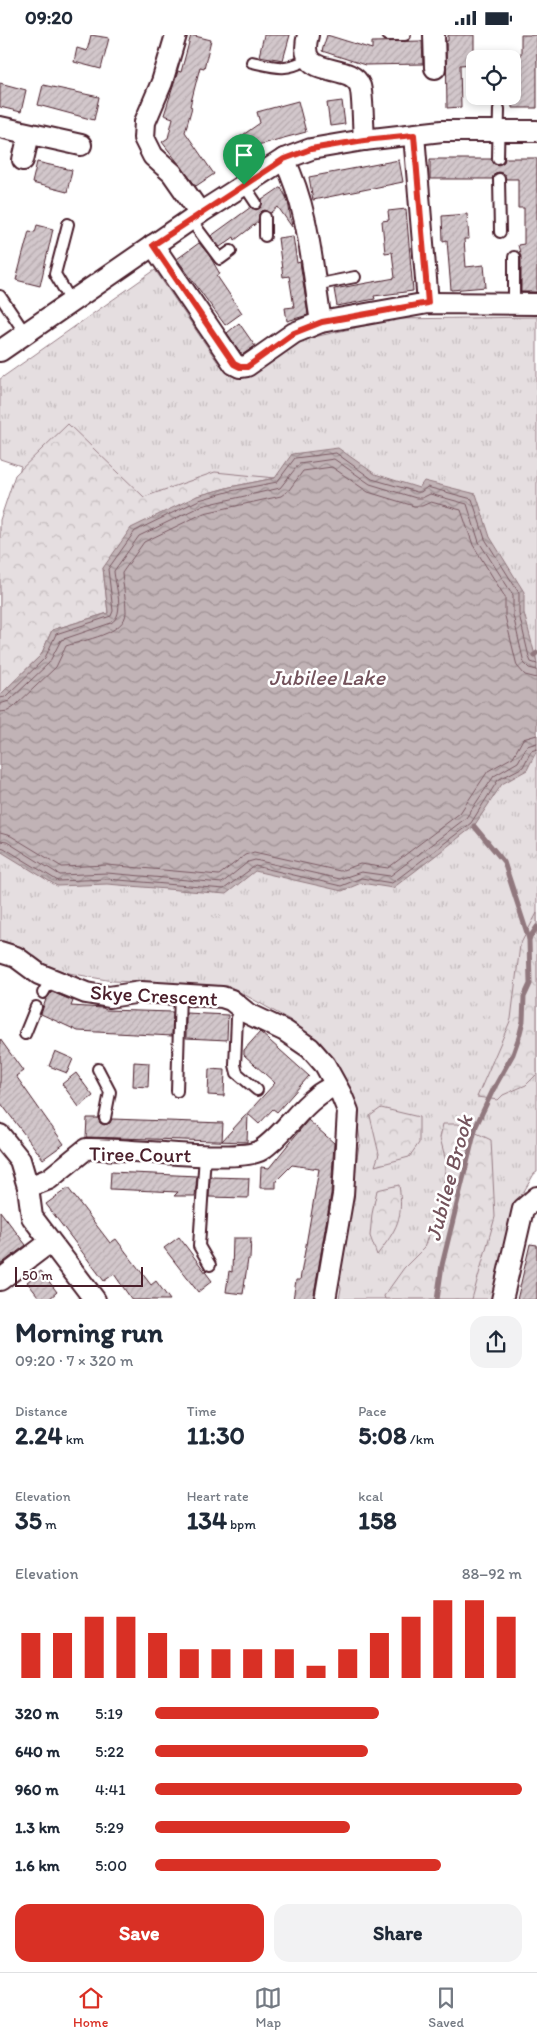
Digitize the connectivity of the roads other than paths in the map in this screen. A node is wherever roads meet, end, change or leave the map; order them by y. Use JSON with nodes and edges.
{"nodes":[{"id":1,"x":176,"y":35,"type":"edge"},
{"id":2,"x":308,"y":35,"type":"edge"},
{"id":3,"x":388,"y":35,"type":"edge"},
{"id":4,"x":405,"y":35,"type":"edge"},
{"id":5,"x":434,"y":35,"type":"edge"},
{"id":6,"x":309,"y":59,"type":"junction"},
{"id":7,"x":252,"y":62,"type":"dead end"},
{"id":8,"x":434,"y":68,"type":"dead end"},
{"id":9,"x":499,"y":109,"type":"dead end"},
{"id":10,"x":0,"y":127,"type":"edge"},
{"id":11,"x":498,"y":130,"type":"junction"},
{"id":12,"x":537,"y":131,"type":"edge"},
{"id":13,"x":29,"y":134,"type":"junction"},
{"id":14,"x":414,"y":135,"type":"junction"},
{"id":15,"x":364,"y":140,"type":"junction"},
{"id":16,"x":81,"y":145,"type":"dead end"},
{"id":17,"x":498,"y":158,"type":"dead end"},
{"id":18,"x":284,"y":159,"type":"junction"},
{"id":19,"x":23,"y":160,"type":"dead end"},
{"id":20,"x":499,"y":179,"type":"dead end"},
{"id":21,"x":244,"y":185,"type":"junction"},
{"id":22,"x":256,"y":203,"type":"dead end"},
{"id":23,"x":195,"y":216,"type":"junction"},
{"id":24,"x":265,"y":217,"type":"dead end"},
{"id":25,"x":68,"y":224,"type":"dead end"},
{"id":26,"x":500,"y":232,"type":"dead end"},
{"id":27,"x":265,"y":236,"type":"dead end"},
{"id":28,"x":153,"y":245,"type":"junction"},
{"id":29,"x":231,"y":251,"type":"dead end"},
{"id":30,"x":514,"y":257,"type":"dead end"},
{"id":31,"x":355,"y":277,"type":"dead end"},
{"id":32,"x":315,"y":285,"type":"junction"},
{"id":33,"x":0,"y":296,"type":"edge"},
{"id":34,"x":74,"y":299,"type":"junction"},
{"id":35,"x":428,"y":303,"type":"junction"},
{"id":36,"x":514,"y":304,"type":"junction"},
{"id":37,"x":537,"y":304,"type":"edge"},
{"id":38,"x":322,"y":322,"type":"junction"},
{"id":39,"x":25,"y":333,"type":"junction"},
{"id":40,"x":0,"y":351,"type":"edge"},
{"id":41,"x":0,"y":952,"type":"edge"},
{"id":42,"x":180,"y":994,"type":"junction"},
{"id":43,"x":36,"y":1007,"type":"dead end"},
{"id":44,"x":243,"y":1010,"type":"junction"},
{"id":45,"x":25,"y":1034,"type":"dead end"},
{"id":46,"x":98,"y":1069,"type":"dead end"},
{"id":47,"x":335,"y":1085,"type":"junction"},
{"id":48,"x":257,"y":1090,"type":"dead end"},
{"id":49,"x":177,"y":1091,"type":"dead end"},
{"id":50,"x":105,"y":1118,"type":"dead end"},
{"id":51,"x":0,"y":1135,"type":"edge"},
{"id":52,"x":205,"y":1155,"type":"junction"},
{"id":53,"x":28,"y":1187,"type":"junction"},
{"id":54,"x":537,"y":1197,"type":"edge"},
{"id":55,"x":50,"y":1242,"type":"junction"},
{"id":56,"x":210,"y":1265,"type":"dead end"},
{"id":57,"x":0,"y":1280,"type":"edge"},
{"id":58,"x":95,"y":1299,"type":"edge"},
{"id":59,"x":325,"y":1299,"type":"edge"},
{"id":60,"x":502,"y":1299,"type":"edge"}],
"edges":[{"from":1,"to":23,"type":"street"},
{"from":2,"to":6,"type":"street"},
{"from":3,"to":4,"type":"lane"},
{"from":5,"to":8,"type":"street"},
{"from":6,"to":7,"type":"lane"},
{"from":6,"to":15,"type":"street"},
{"from":9,"to":11,"type":"lane"},
{"from":10,"to":13,"type":"street"},
{"from":11,"to":12,"type":"street"},
{"from":11,"to":14,"type":"street"},
{"from":11,"to":17,"type":"lane"},
{"from":13,"to":16,"type":"street"},
{"from":13,"to":19,"type":"street"},
{"from":14,"to":15,"type":"street"},
{"from":14,"to":35,"type":"street"},
{"from":15,"to":18,"type":"street"},
{"from":18,"to":21,"type":"street"},
{"from":18,"to":32,"type":"street"},
{"from":20,"to":26,"type":"lane"},
{"from":21,"to":22,"type":"lane"},
{"from":21,"to":23,"type":"street"},
{"from":23,"to":28,"type":"street"},
{"from":23,"to":29,"type":"lane"},
{"from":24,"to":27,"type":"lane"},
{"from":25,"to":34,"type":"lane"},
{"from":28,"to":34,"type":"street"},
{"from":28,"to":38,"type":"street"},
{"from":30,"to":36,"type":"lane"},
{"from":31,"to":32,"type":"lane"},
{"from":32,"to":38,"type":"street"},
{"from":33,"to":39,"type":"lane"},
{"from":34,"to":39,"type":"street"},
{"from":35,"to":36,"type":"street"},
{"from":35,"to":38,"type":"street"},
{"from":36,"to":37,"type":"street"},
{"from":39,"to":40,"type":"street"},
{"from":41,"to":42,"type":"street","name":"Skye Crescent"},
{"from":42,"to":44,"type":"street","name":"Skye Crescent"},
{"from":42,"to":49,"type":"lane"},
{"from":43,"to":45,"type":"lane"},
{"from":44,"to":47,"type":"street","name":"Skye Crescent"},
{"from":44,"to":48,"type":"lane"},
{"from":46,"to":50,"type":"lane"},
{"from":47,"to":52,"type":"street","name":"Tiree Court"},
{"from":47,"to":59,"type":"street","name":"Skye Crescent"},
{"from":51,"to":53,"type":"street"},
{"from":52,"to":53,"type":"street","name":"Tiree Court"},
{"from":52,"to":56,"type":"lane","name":"Tiree Court"},
{"from":53,"to":55,"type":"street"},
{"from":54,"to":60,"type":"street"},
{"from":55,"to":57,"type":"street"},
{"from":55,"to":58,"type":"street"}]}
